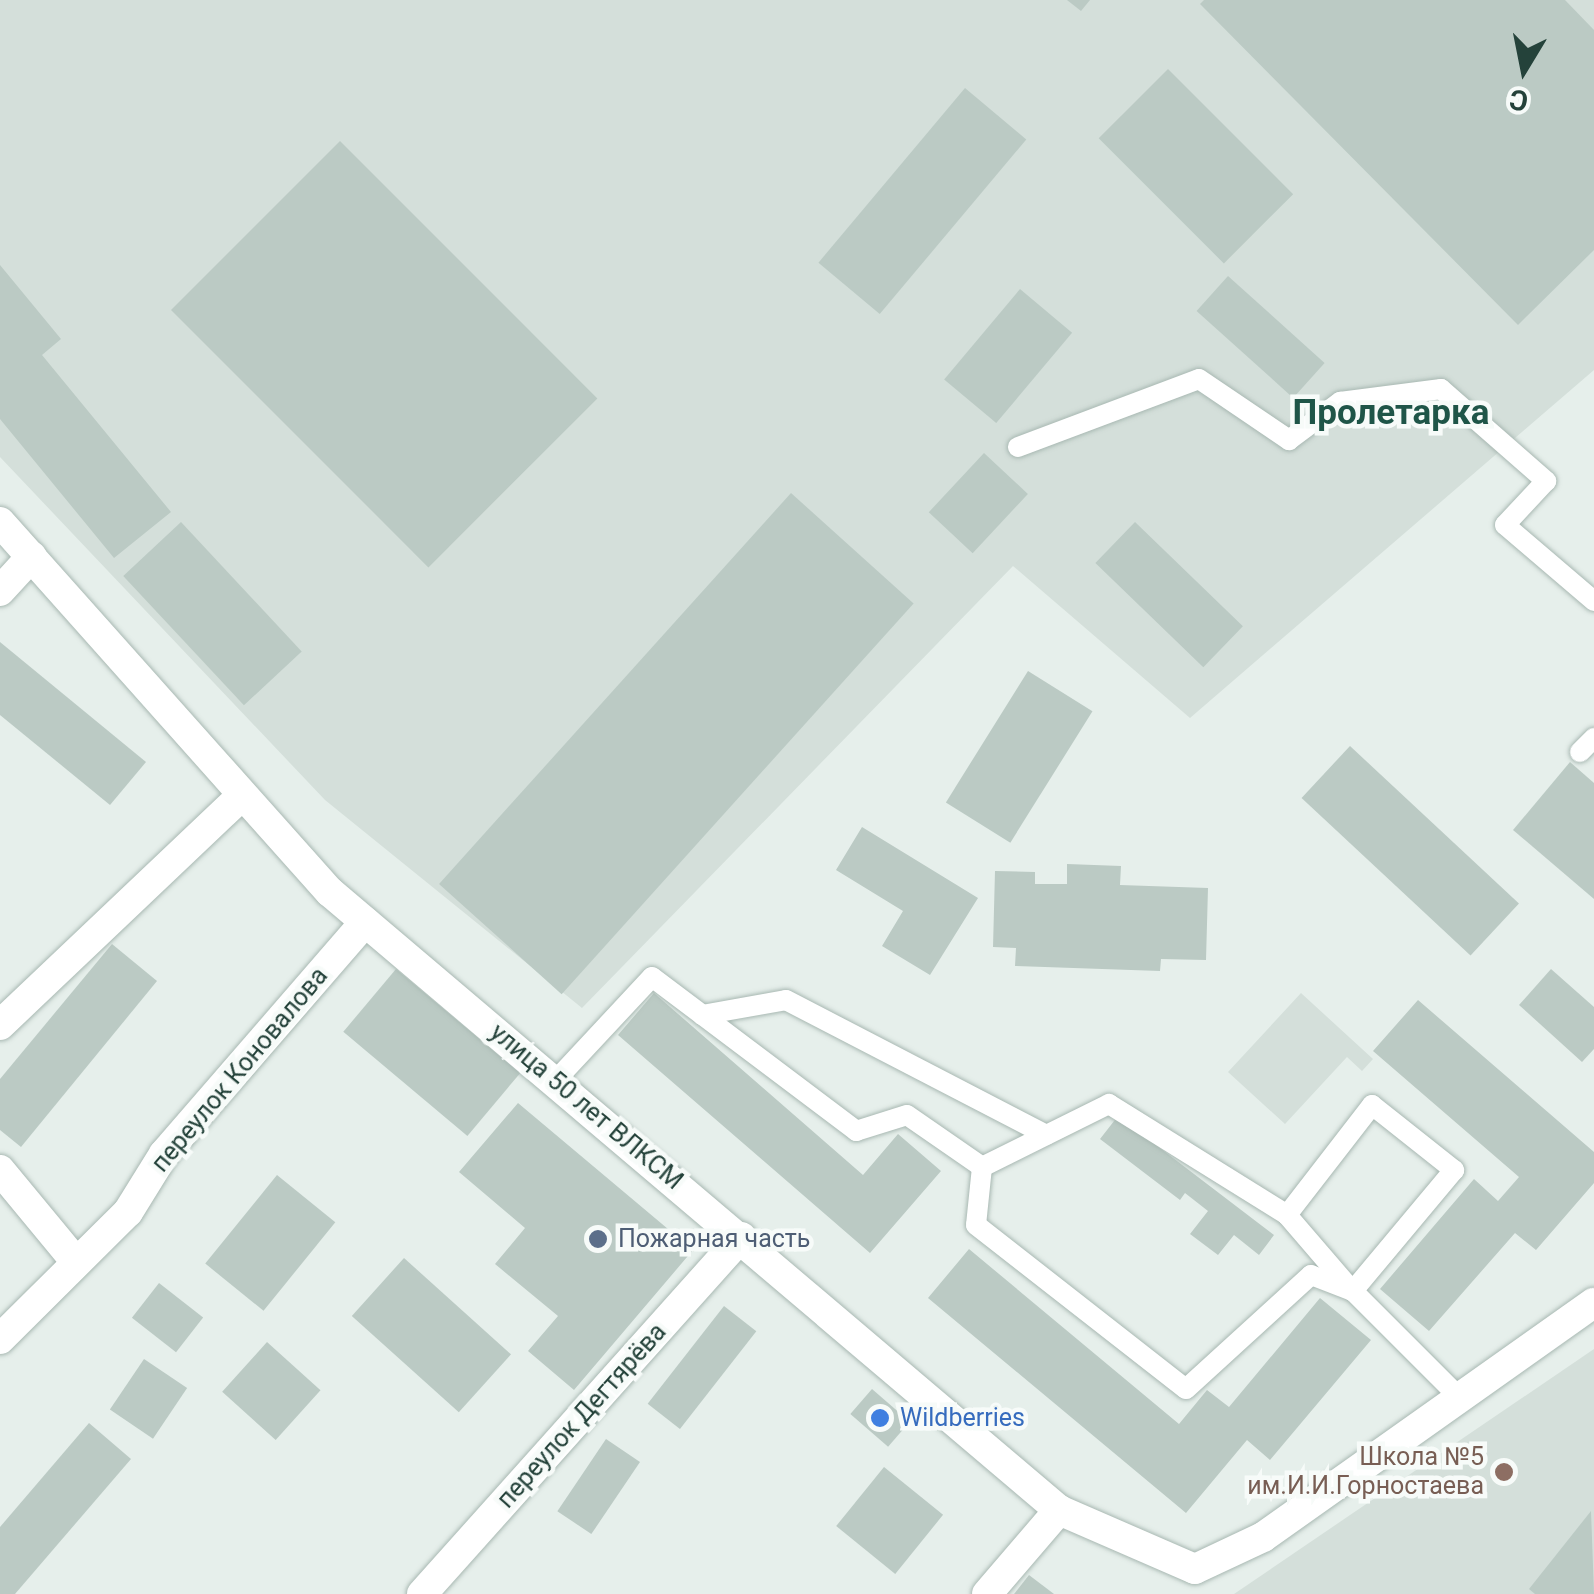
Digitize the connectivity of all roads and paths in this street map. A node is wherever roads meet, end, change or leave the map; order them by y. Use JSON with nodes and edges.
{"nodes":[{"id":1,"x":1018,"y":448,"type":"dead end"},
{"id":2,"x":0,"y":522,"type":"edge"},
{"id":3,"x":32,"y":556,"type":"junction"},
{"id":4,"x":0,"y":591,"type":"edge"},
{"id":5,"x":1594,"y":602,"type":"edge"},
{"id":6,"x":242,"y":796,"type":"junction"},
{"id":7,"x":365,"y":922,"type":"junction"},
{"id":8,"x":702,"y":1015,"type":"junction"},
{"id":9,"x":0,"y":1026,"type":"edge"},
{"id":10,"x":555,"y":1081,"type":"junction"},
{"id":11,"x":1046,"y":1135,"type":"junction"},
{"id":12,"x":982,"y":1167,"type":"junction"},
{"id":13,"x":0,"y":1170,"type":"edge"},
{"id":14,"x":1286,"y":1215,"type":"junction"},
{"id":15,"x":740,"y":1237,"type":"junction"},
{"id":16,"x":76,"y":1262,"type":"junction"},
{"id":17,"x":1353,"y":1291,"type":"junction"},
{"id":18,"x":1594,"y":1303,"type":"edge"},
{"id":19,"x":0,"y":1339,"type":"edge"},
{"id":20,"x":1460,"y":1398,"type":"junction"},
{"id":21,"x":1059,"y":1510,"type":"junction"},
{"id":22,"x":422,"y":1594,"type":"edge"},
{"id":23,"x":987,"y":1594,"type":"edge"}],
"edges":[{"from":1,"to":5,"type":"lane"},
{"from":2,"to":3,"type":"street","name":"улица 50 лет ВЛКСМ"},
{"from":3,"to":4,"type":"street"},
{"from":3,"to":6,"type":"street","name":"улица 50 лет ВЛКСМ"},
{"from":6,"to":7,"type":"street","name":"улица 50 лет ВЛКСМ"},
{"from":6,"to":9,"type":"street"},
{"from":7,"to":10,"type":"street","name":"улица 50 лет ВЛКСМ"},
{"from":7,"to":16,"type":"street","name":"переулок Коновалова"},
{"from":8,"to":10,"type":"lane"},
{"from":8,"to":11,"type":"lane"},
{"from":8,"to":12,"type":"lane"},
{"from":10,"to":15,"type":"street","name":"улица 50 лет ВЛКСМ"},
{"from":11,"to":12,"type":"lane"},
{"from":11,"to":14,"type":"lane"},
{"from":12,"to":17,"type":"lane"},
{"from":13,"to":16,"type":"street"},
{"from":14,"to":17,"type":"lane"},
{"from":14,"to":17,"type":"lane"},
{"from":15,"to":21,"type":"street","name":"улица 50 лет ВЛКСМ"},
{"from":15,"to":22,"type":"street","name":"переулок Дегтярёва"},
{"from":16,"to":19,"type":"street","name":"переулок Коновалова"},
{"from":17,"to":20,"type":"lane"},
{"from":18,"to":20,"type":"street","name":"улица 50 лет ВЛКСМ"},
{"from":20,"to":21,"type":"street","name":"улица 50 лет ВЛКСМ"},
{"from":21,"to":23,"type":"street"}]}
